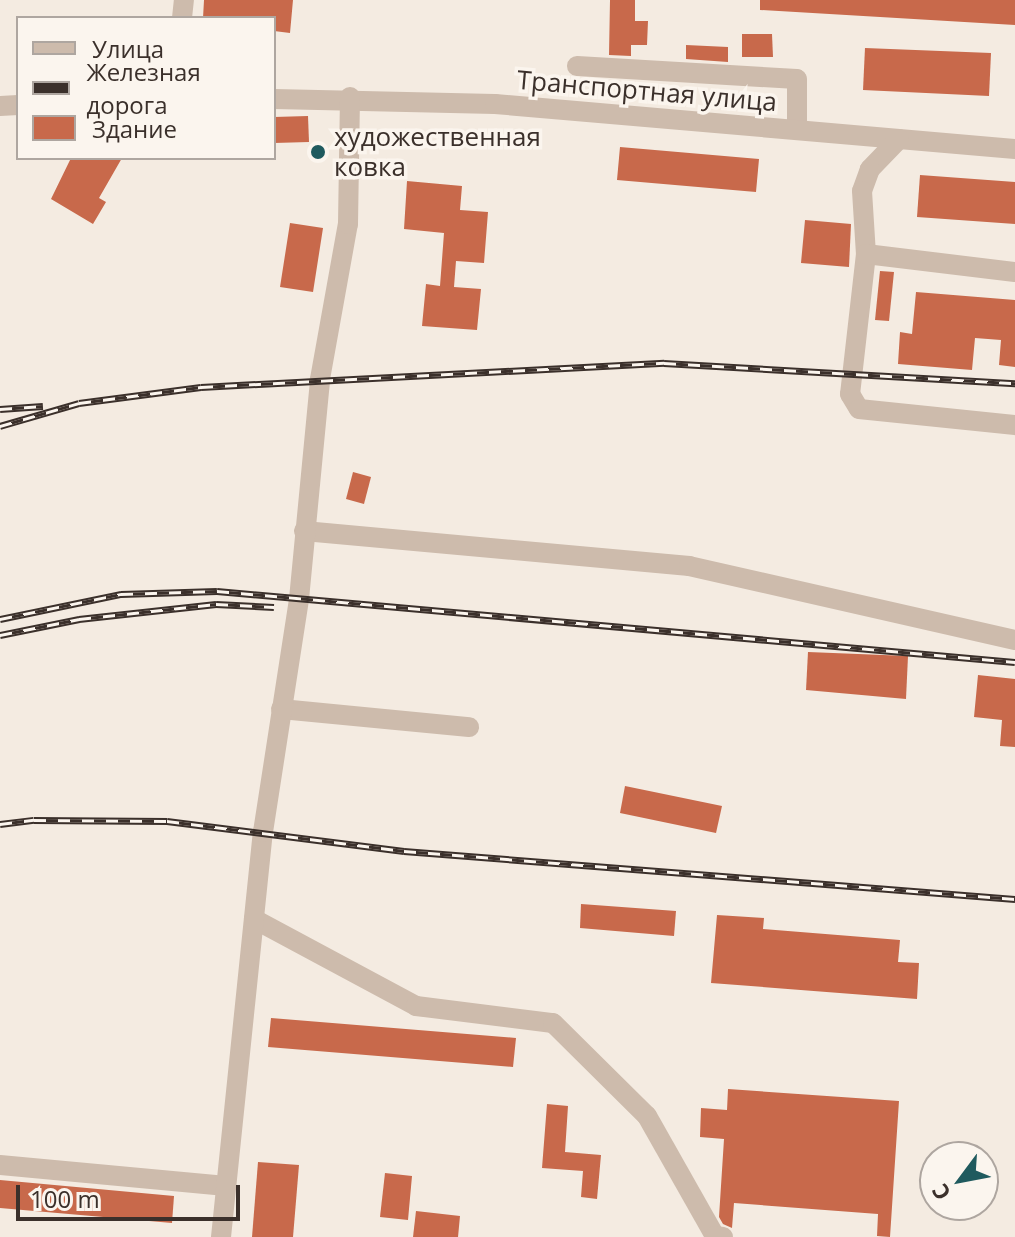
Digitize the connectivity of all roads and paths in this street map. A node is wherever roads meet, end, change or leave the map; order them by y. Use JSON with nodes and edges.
{"nodes":[{"id":1,"x":577,"y":66,"type":"dead end"},
{"id":2,"x":350,"y":97,"type":"junction"},
{"id":3,"x":276,"y":99,"type":"edge"},
{"id":4,"x":797,"y":130,"type":"junction"},
{"id":5,"x":899,"y":139,"type":"junction"},
{"id":6,"x":1015,"y":149,"type":"edge"},
{"id":7,"x":866,"y":254,"type":"junction"},
{"id":8,"x":1015,"y":272,"type":"edge"},
{"id":9,"x":1015,"y":425,"type":"edge"},
{"id":10,"x":304,"y":531,"type":"junction"},
{"id":11,"x":1015,"y":640,"type":"edge"},
{"id":12,"x":281,"y":709,"type":"junction"},
{"id":13,"x":469,"y":727,"type":"dead end"},
{"id":14,"x":254,"y":919,"type":"junction"},
{"id":15,"x":0,"y":1165,"type":"edge"},
{"id":16,"x":226,"y":1186,"type":"junction"},
{"id":17,"x":221,"y":1237,"type":"edge"},
{"id":18,"x":723,"y":1237,"type":"edge"}],
"edges":[{"from":1,"to":4,"type":"street"},
{"from":2,"to":3,"type":"street","name":"Транспортная улица"},
{"from":2,"to":4,"type":"street","name":"Транспортная улица"},
{"from":2,"to":10,"type":"street"},
{"from":4,"to":5,"type":"street","name":"Транспортная улица"},
{"from":5,"to":6,"type":"street","name":"Транспортная улица"},
{"from":5,"to":7,"type":"street"},
{"from":7,"to":8,"type":"street"},
{"from":7,"to":9,"type":"street"},
{"from":10,"to":11,"type":"street"},
{"from":10,"to":12,"type":"street"},
{"from":12,"to":13,"type":"street"},
{"from":12,"to":14,"type":"street"},
{"from":14,"to":16,"type":"street"},
{"from":14,"to":18,"type":"street"},
{"from":15,"to":16,"type":"street"},
{"from":16,"to":17,"type":"street"}]}
